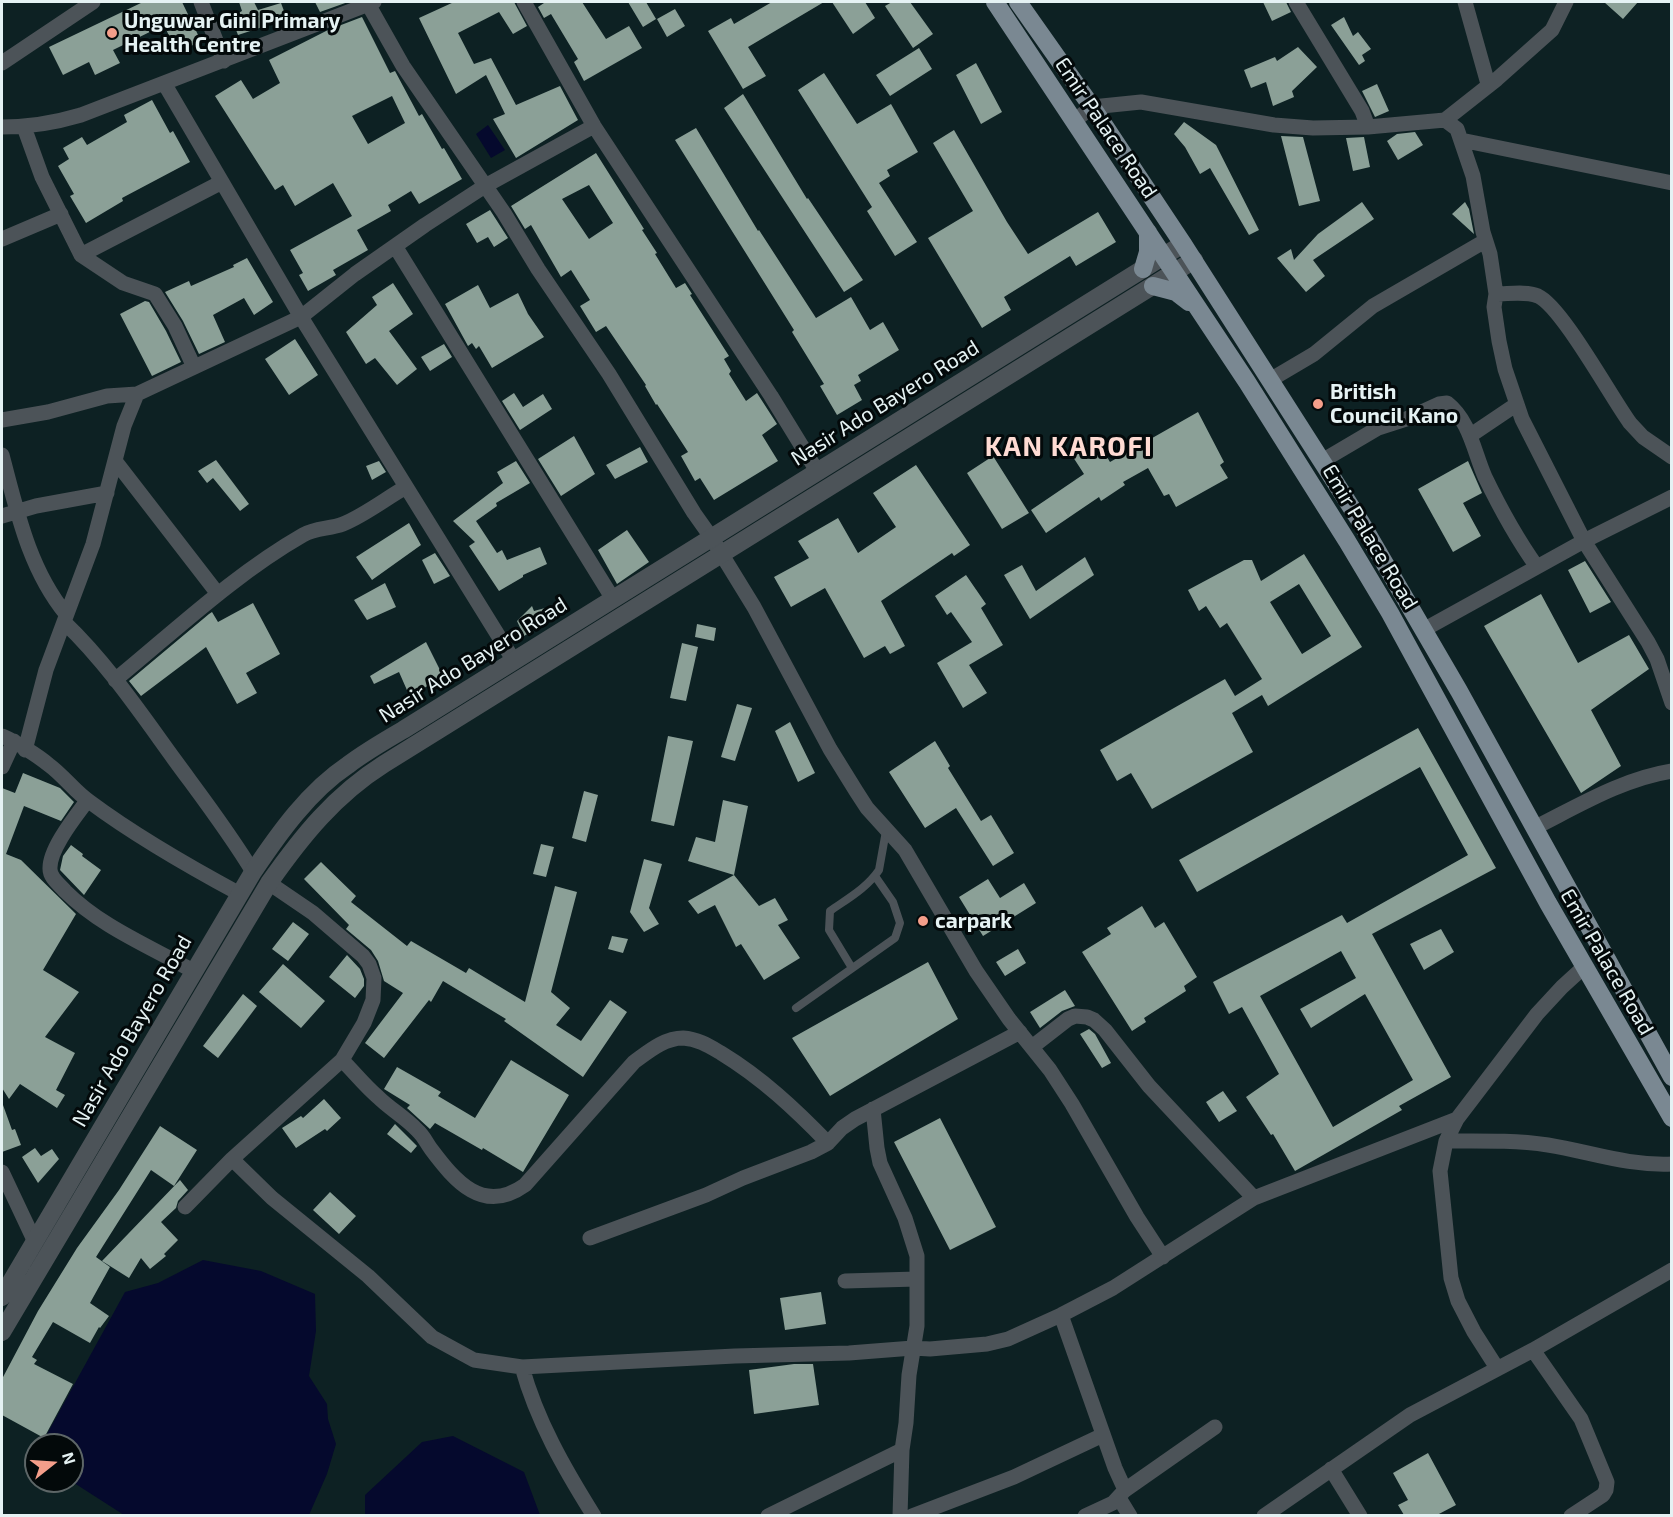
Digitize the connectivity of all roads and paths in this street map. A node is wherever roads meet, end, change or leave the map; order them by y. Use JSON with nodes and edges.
{"nodes":[{"id":1,"x":93,"y":2,"type":"edge"},
{"id":2,"x":201,"y":2,"type":"edge"},
{"id":3,"x":524,"y":2,"type":"edge"},
{"id":4,"x":995,"y":2,"type":"edge"},
{"id":5,"x":1018,"y":2,"type":"edge"},
{"id":6,"x":1296,"y":2,"type":"edge"},
{"id":7,"x":1465,"y":2,"type":"edge"},
{"id":8,"x":1566,"y":2,"type":"edge"},
{"id":9,"x":371,"y":3,"type":"edge"},
{"id":10,"x":73,"y":7,"type":"edge"},
{"id":11,"x":224,"y":60,"type":"junction"},
{"id":12,"x":2,"y":63,"type":"edge"},
{"id":13,"x":164,"y":83,"type":"junction"},
{"id":14,"x":1488,"y":84,"type":"junction"},
{"id":15,"x":1092,"y":107,"type":"junction"},
{"id":16,"x":1445,"y":120,"type":"junction"},
{"id":17,"x":1074,"y":121,"type":"junction"},
{"id":18,"x":594,"y":126,"type":"junction"},
{"id":19,"x":2,"y":127,"type":"edge"},
{"id":20,"x":24,"y":127,"type":"junction"},
{"id":21,"x":1368,"y":127,"type":"junction"},
{"id":22,"x":1461,"y":140,"type":"junction"},
{"id":23,"x":222,"y":182,"type":"junction"},
{"id":24,"x":1671,"y":183,"type":"edge"},
{"id":25,"x":486,"y":186,"type":"junction"},
{"id":26,"x":61,"y":214,"type":"junction"},
{"id":27,"x":1148,"y":232,"type":"junction"},
{"id":28,"x":2,"y":239,"type":"edge"},
{"id":29,"x":1485,"y":241,"type":"junction"},
{"id":30,"x":1183,"y":244,"type":"junction"},
{"id":31,"x":395,"y":246,"type":"junction"},
{"id":32,"x":81,"y":255,"type":"junction"},
{"id":33,"x":1164,"y":256,"type":"junction"},
{"id":34,"x":1194,"y":260,"type":"junction"},
{"id":35,"x":1143,"y":269,"type":"junction"},
{"id":36,"x":1174,"y":273,"type":"junction"},
{"id":37,"x":1153,"y":286,"type":"junction"},
{"id":38,"x":1496,"y":294,"type":"junction"},
{"id":39,"x":1197,"y":307,"type":"junction"},
{"id":40,"x":301,"y":317,"type":"junction"},
{"id":41,"x":195,"y":367,"type":"junction"},
{"id":42,"x":1270,"y":380,"type":"junction"},
{"id":43,"x":137,"y":393,"type":"junction"},
{"id":44,"x":1516,"y":404,"type":"junction"},
{"id":45,"x":2,"y":420,"type":"edge"},
{"id":46,"x":1471,"y":435,"type":"junction"},
{"id":47,"x":2,"y":455,"type":"edge"},
{"id":48,"x":1671,"y":457,"type":"edge"},
{"id":49,"x":1322,"y":461,"type":"junction"},
{"id":50,"x":116,"y":462,"type":"junction"},
{"id":51,"x":817,"y":471,"type":"junction"},
{"id":52,"x":406,"y":487,"type":"junction"},
{"id":53,"x":107,"y":493,"type":"junction"},
{"id":54,"x":1671,"y":497,"type":"edge"},
{"id":55,"x":17,"y":513,"type":"junction"},
{"id":56,"x":2,"y":516,"type":"edge"},
{"id":57,"x":1360,"y":521,"type":"junction"},
{"id":58,"x":1342,"y":532,"type":"junction"},
{"id":59,"x":711,"y":537,"type":"junction"},
{"id":60,"x":1584,"y":541,"type":"junction"},
{"id":61,"x":721,"y":555,"type":"junction"},
{"id":62,"x":1537,"y":567,"type":"junction"},
{"id":63,"x":218,"y":594,"type":"junction"},
{"id":64,"x":613,"y":599,"type":"junction"},
{"id":65,"x":65,"y":618,"type":"junction"},
{"id":66,"x":1425,"y":629,"type":"junction"},
{"id":67,"x":514,"y":661,"type":"junction"},
{"id":68,"x":115,"y":680,"type":"junction"},
{"id":69,"x":1671,"y":702,"type":"edge"},
{"id":70,"x":14,"y":742,"type":"edge"},
{"id":71,"x":2,"y":767,"type":"edge"},
{"id":72,"x":1671,"y":771,"type":"edge"},
{"id":73,"x":87,"y":801,"type":"junction"},
{"id":74,"x":1534,"y":828,"type":"junction"},
{"id":75,"x":886,"y":830,"type":"junction"},
{"id":76,"x":253,"y":872,"type":"junction"},
{"id":77,"x":875,"y":876,"type":"junction"},
{"id":78,"x":269,"y":883,"type":"junction"},
{"id":79,"x":240,"y":894,"type":"junction"},
{"id":80,"x":1585,"y":966,"type":"junction"},
{"id":81,"x":852,"y":968,"type":"junction"},
{"id":82,"x":193,"y":971,"type":"junction"},
{"id":83,"x":796,"y":1008,"type":"dead end"},
{"id":84,"x":1020,"y":1032,"type":"junction"},
{"id":85,"x":1032,"y":1047,"type":"junction"},
{"id":86,"x":342,"y":1060,"type":"junction"},
{"id":87,"x":1671,"y":1077,"type":"edge"},
{"id":88,"x":873,"y":1109,"type":"junction"},
{"id":89,"x":1671,"y":1118,"type":"edge"},
{"id":90,"x":1457,"y":1119,"type":"junction"},
{"id":91,"x":1446,"y":1141,"type":"junction"},
{"id":92,"x":828,"y":1143,"type":"junction"},
{"id":93,"x":232,"y":1159,"type":"junction"},
{"id":94,"x":1671,"y":1164,"type":"edge"},
{"id":95,"x":2,"y":1172,"type":"edge"},
{"id":96,"x":1254,"y":1198,"type":"junction"},
{"id":97,"x":185,"y":1207,"type":"dead end"},
{"id":98,"x":590,"y":1238,"type":"dead end"},
{"id":99,"x":35,"y":1242,"type":"junction"},
{"id":100,"x":1163,"y":1257,"type":"junction"},
{"id":101,"x":1671,"y":1270,"type":"edge"},
{"id":102,"x":917,"y":1279,"type":"junction"},
{"id":103,"x":845,"y":1281,"type":"dead end"},
{"id":104,"x":2,"y":1297,"type":"edge"},
{"id":105,"x":1061,"y":1315,"type":"junction"},
{"id":106,"x":2,"y":1332,"type":"edge"},
{"id":107,"x":913,"y":1348,"type":"junction"},
{"id":108,"x":1533,"y":1350,"type":"junction"},
{"id":109,"x":522,"y":1367,"type":"junction"},
{"id":110,"x":1497,"y":1368,"type":"junction"},
{"id":111,"x":1215,"y":1427,"type":"dead end"},
{"id":112,"x":1103,"y":1435,"type":"junction"},
{"id":113,"x":902,"y":1450,"type":"junction"},
{"id":114,"x":1331,"y":1469,"type":"junction"},
{"id":115,"x":1122,"y":1494,"type":"junction"},
{"id":116,"x":594,"y":1515,"type":"edge"},
{"id":117,"x":768,"y":1515,"type":"edge"},
{"id":118,"x":900,"y":1515,"type":"edge"},
{"id":119,"x":912,"y":1515,"type":"edge"},
{"id":120,"x":1085,"y":1515,"type":"edge"},
{"id":121,"x":1130,"y":1515,"type":"edge"},
{"id":122,"x":1264,"y":1515,"type":"edge"},
{"id":123,"x":1360,"y":1515,"type":"edge"},
{"id":124,"x":1572,"y":1515,"type":"edge"}],
"edges":[{"from":1,"to":10,"type":"street"},
{"from":2,"to":11,"type":"street"},
{"from":3,"to":18,"type":"street"},
{"from":4,"to":17,"type":"main road","name":"Emir Palace Road"},
{"from":5,"to":15,"type":"main road","name":"Emir Palace Road"},
{"from":6,"to":21,"type":"street"},
{"from":7,"to":14,"type":"street"},
{"from":8,"to":14,"type":"street"},
{"from":9,"to":11,"type":"street"},
{"from":9,"to":25,"type":"street"},
{"from":10,"to":12,"type":"street"},
{"from":11,"to":13,"type":"street"},
{"from":13,"to":20,"type":"street"},
{"from":13,"to":23,"type":"street"},
{"from":14,"to":16,"type":"street"},
{"from":15,"to":17,"type":"street"},
{"from":15,"to":21,"type":"street"},
{"from":15,"to":30,"type":"main road","name":"Emir Palace Road"},
{"from":16,"to":21,"type":"street"},
{"from":16,"to":22,"type":"street"},
{"from":17,"to":27,"type":"main road","name":"Emir Palace Road"},
{"from":18,"to":25,"type":"street"},
{"from":18,"to":51,"type":"street"},
{"from":19,"to":20,"type":"street"},
{"from":20,"to":26,"type":"street"},
{"from":22,"to":24,"type":"street"},
{"from":22,"to":29,"type":"street"},
{"from":23,"to":32,"type":"street"},
{"from":23,"to":40,"type":"street"},
{"from":25,"to":31,"type":"street"},
{"from":25,"to":59,"type":"street"},
{"from":26,"to":28,"type":"street"},
{"from":26,"to":32,"type":"street"},
{"from":27,"to":33,"type":"main road","name":"Emir Palace Road"},
{"from":27,"to":35,"type":"main road"},
{"from":29,"to":38,"type":"street"},
{"from":29,"to":42,"type":"street"},
{"from":30,"to":33,"type":"street","name":"Nasir Ado Bayero Road"},
{"from":30,"to":34,"type":"main road","name":"Emir Palace Road"},
{"from":31,"to":40,"type":"street"},
{"from":31,"to":64,"type":"street"},
{"from":32,"to":41,"type":"street"},
{"from":33,"to":35,"type":"street","name":"Nasir Ado Bayero Road"},
{"from":33,"to":36,"type":"main road","name":"Emir Palace Road"},
{"from":34,"to":36,"type":"street"},
{"from":34,"to":42,"type":"main road","name":"Emir Palace Road"},
{"from":35,"to":51,"type":"street","name":"Nasir Ado Bayero Road"},
{"from":36,"to":37,"type":"street"},
{"from":36,"to":39,"type":"main road","name":"Emir Palace Road"},
{"from":37,"to":39,"type":"main road"},
{"from":37,"to":61,"type":"street"},
{"from":38,"to":44,"type":"street"},
{"from":38,"to":48,"type":"street"},
{"from":39,"to":58,"type":"main road","name":"Emir Palace Road"},
{"from":40,"to":41,"type":"street"},
{"from":40,"to":52,"type":"street"},
{"from":41,"to":43,"type":"street"},
{"from":42,"to":49,"type":"main road","name":"Emir Palace Road"},
{"from":43,"to":45,"type":"street"},
{"from":43,"to":50,"type":"street"},
{"from":44,"to":46,"type":"street"},
{"from":44,"to":60,"type":"street"},
{"from":46,"to":49,"type":"street"},
{"from":46,"to":62,"type":"street"},
{"from":47,"to":55,"type":"street"},
{"from":49,"to":57,"type":"main road","name":"Emir Palace Road"},
{"from":50,"to":53,"type":"street"},
{"from":50,"to":63,"type":"street"},
{"from":51,"to":59,"type":"street","name":"Nasir Ado Bayero Road"},
{"from":52,"to":63,"type":"street"},
{"from":52,"to":67,"type":"street"},
{"from":53,"to":55,"type":"street"},
{"from":53,"to":65,"type":"street"},
{"from":54,"to":60,"type":"street"},
{"from":55,"to":56,"type":"street"},
{"from":55,"to":65,"type":"street"},
{"from":57,"to":58,"type":"main road"},
{"from":57,"to":66,"type":"main road","name":"Emir Palace Road"},
{"from":58,"to":80,"type":"main road","name":"Emir Palace Road"},
{"from":59,"to":61,"type":"street"},
{"from":59,"to":64,"type":"street","name":"Nasir Ado Bayero Road"},
{"from":60,"to":62,"type":"street"},
{"from":60,"to":69,"type":"street"},
{"from":61,"to":75,"type":"street"},
{"from":61,"to":78,"type":"street"},
{"from":62,"to":66,"type":"street"},
{"from":63,"to":68,"type":"street"},
{"from":64,"to":67,"type":"street","name":"Nasir Ado Bayero Road"},
{"from":65,"to":68,"type":"street"},
{"from":65,"to":70,"type":"street"},
{"from":66,"to":74,"type":"main road","name":"Emir Palace Road"},
{"from":67,"to":76,"type":"street","name":"Nasir Ado Bayero Road"},
{"from":68,"to":76,"type":"street"},
{"from":70,"to":71,"type":"street"},
{"from":70,"to":73,"type":"street"},
{"from":72,"to":74,"type":"street"},
{"from":73,"to":79,"type":"street"},
{"from":73,"to":82,"type":"street"},
{"from":74,"to":87,"type":"main road","name":"Emir Palace Road"},
{"from":75,"to":77,"type":"lane"},
{"from":75,"to":84,"type":"street"},
{"from":76,"to":79,"type":"street","name":"Nasir Ado Bayero Road"},
{"from":77,"to":81,"type":"lane"},
{"from":77,"to":81,"type":"lane"},
{"from":78,"to":86,"type":"street"},
{"from":78,"to":106,"type":"street"},
{"from":79,"to":82,"type":"street","name":"Nasir Ado Bayero Road"},
{"from":80,"to":89,"type":"main road","name":"Emir Palace Road"},
{"from":80,"to":90,"type":"street"},
{"from":81,"to":83,"type":"lane"},
{"from":82,"to":99,"type":"street","name":"Nasir Ado Bayero Road"},
{"from":84,"to":85,"type":"street"},
{"from":84,"to":88,"type":"street"},
{"from":85,"to":96,"type":"street"},
{"from":85,"to":100,"type":"street"},
{"from":86,"to":92,"type":"street"},
{"from":86,"to":93,"type":"street"},
{"from":88,"to":92,"type":"street"},
{"from":88,"to":102,"type":"street"},
{"from":90,"to":91,"type":"street"},
{"from":90,"to":96,"type":"street"},
{"from":91,"to":94,"type":"street"},
{"from":91,"to":110,"type":"street"},
{"from":92,"to":98,"type":"street"},
{"from":93,"to":97,"type":"street"},
{"from":93,"to":109,"type":"street"},
{"from":95,"to":99,"type":"street"},
{"from":96,"to":100,"type":"street"},
{"from":99,"to":104,"type":"street","name":"Nasir Ado Bayero Road"},
{"from":100,"to":105,"type":"street"},
{"from":101,"to":108,"type":"street"},
{"from":102,"to":103,"type":"street"},
{"from":102,"to":107,"type":"street"},
{"from":105,"to":107,"type":"street"},
{"from":105,"to":112,"type":"street"},
{"from":107,"to":109,"type":"street"},
{"from":107,"to":113,"type":"street"},
{"from":108,"to":110,"type":"street"},
{"from":108,"to":124,"type":"street"},
{"from":109,"to":116,"type":"street"},
{"from":110,"to":114,"type":"street"},
{"from":111,"to":115,"type":"street"},
{"from":112,"to":115,"type":"street"},
{"from":112,"to":119,"type":"street"},
{"from":113,"to":117,"type":"street"},
{"from":113,"to":118,"type":"street"},
{"from":114,"to":122,"type":"street"},
{"from":114,"to":123,"type":"street"},
{"from":115,"to":120,"type":"street"},
{"from":115,"to":121,"type":"street"}]}
